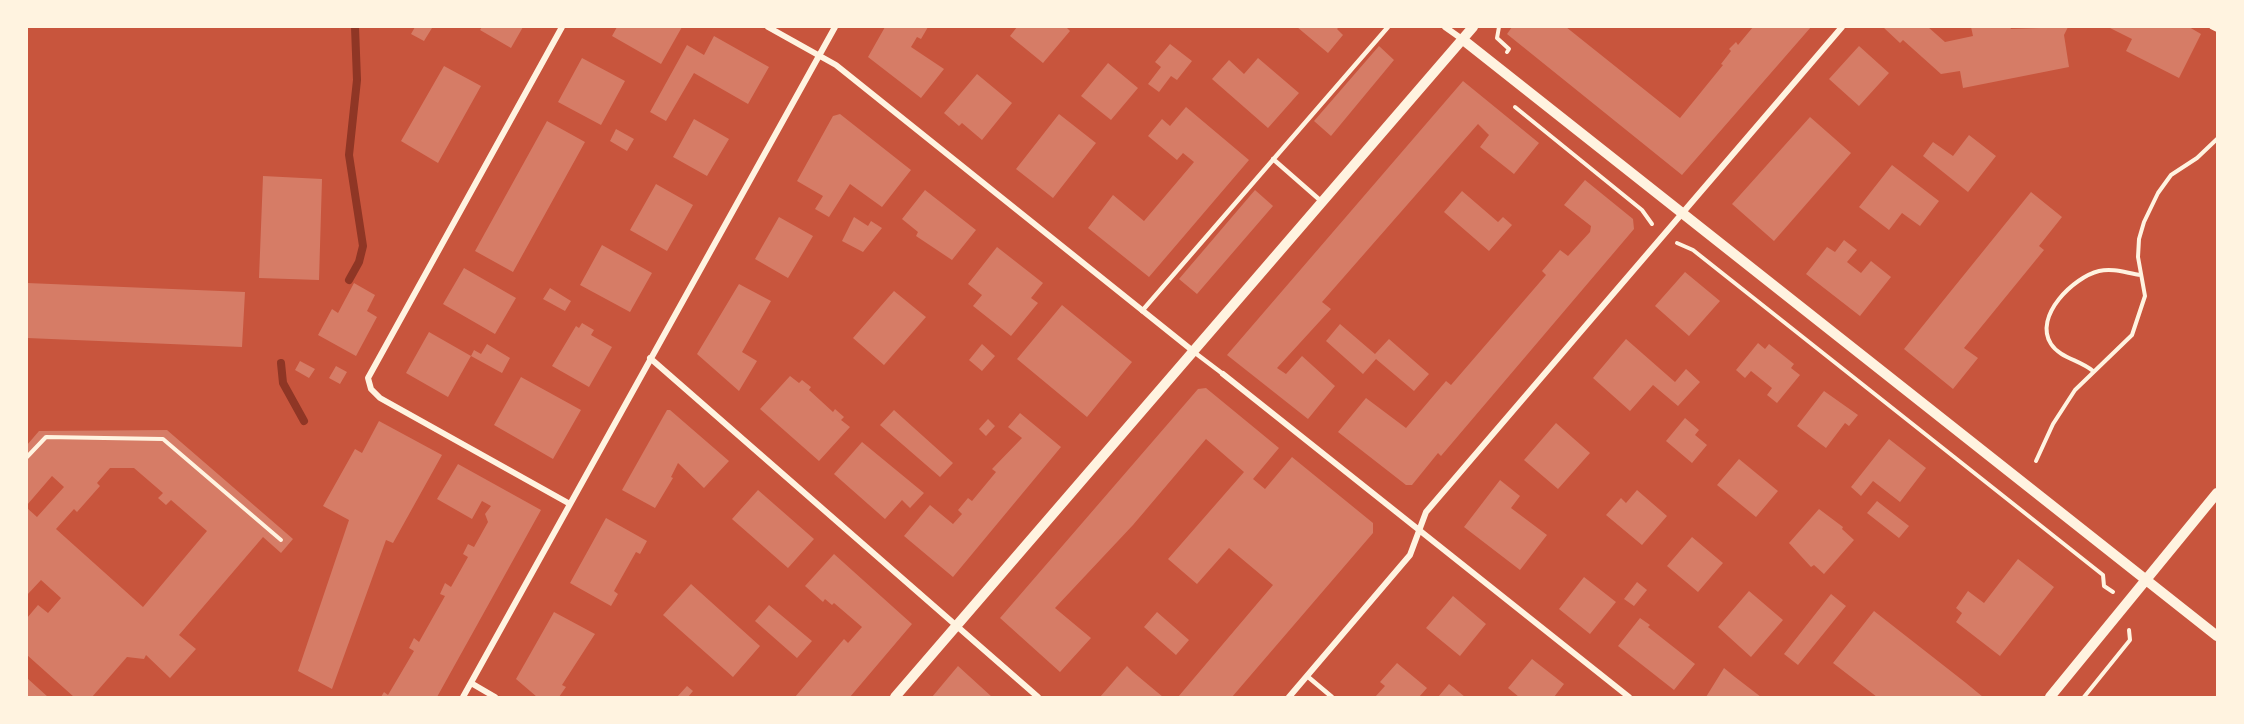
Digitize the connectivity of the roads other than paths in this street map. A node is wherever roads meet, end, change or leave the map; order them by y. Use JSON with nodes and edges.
{"nodes":[{"id":1,"x":562,"y":27,"type":"edge"},
{"id":2,"x":768,"y":27,"type":"edge"},
{"id":3,"x":835,"y":27,"type":"edge"},
{"id":4,"x":1388,"y":27,"type":"edge"},
{"id":5,"x":1446,"y":27,"type":"edge"},
{"id":6,"x":1473,"y":27,"type":"edge"},
{"id":7,"x":1842,"y":27,"type":"edge"},
{"id":8,"x":1462,"y":39,"type":"junction"},
{"id":9,"x":819,"y":55,"type":"junction"},
{"id":10,"x":1273,"y":159,"type":"junction"},
{"id":11,"x":1322,"y":202,"type":"junction"},
{"id":12,"x":1681,"y":214,"type":"junction"},
{"id":13,"x":1142,"y":311,"type":"junction"},
{"id":14,"x":1193,"y":351,"type":"junction"},
{"id":15,"x":650,"y":358,"type":"junction"},
{"id":16,"x":1223,"y":374,"type":"joint"},
{"id":17,"x":2217,"y":493,"type":"edge"},
{"id":18,"x":570,"y":504,"type":"junction"},
{"id":19,"x":1420,"y":531,"type":"junction"},
{"id":20,"x":2146,"y":580,"type":"junction"},
{"id":21,"x":957,"y":625,"type":"junction"},
{"id":22,"x":2217,"y":636,"type":"edge"},
{"id":23,"x":1307,"y":676,"type":"junction"},
{"id":24,"x":471,"y":683,"type":"junction"},
{"id":25,"x":463,"y":697,"type":"edge"},
{"id":26,"x":495,"y":697,"type":"edge"},
{"id":27,"x":895,"y":697,"type":"edge"},
{"id":28,"x":1038,"y":697,"type":"edge"},
{"id":29,"x":1288,"y":697,"type":"edge"},
{"id":30,"x":1332,"y":697,"type":"edge"},
{"id":31,"x":1629,"y":697,"type":"edge"},
{"id":32,"x":2050,"y":697,"type":"edge"}],
"edges":[{"from":1,"to":18,"type":"street"},
{"from":2,"to":9,"type":"street"},
{"from":3,"to":9,"type":"street"},
{"from":4,"to":10,"type":"lane"},
{"from":5,"to":8,"type":"street"},
{"from":6,"to":8,"type":"street"},
{"from":7,"to":12,"type":"street"},
{"from":8,"to":11,"type":"street"},
{"from":8,"to":12,"type":"street"},
{"from":9,"to":13,"type":"street"},
{"from":9,"to":15,"type":"street"},
{"from":10,"to":11,"type":"lane"},
{"from":10,"to":13,"type":"lane"},
{"from":11,"to":14,"type":"street"},
{"from":12,"to":19,"type":"street"},
{"from":12,"to":20,"type":"street"},
{"from":13,"to":14,"type":"street"},
{"from":14,"to":16,"type":"lane"},
{"from":14,"to":21,"type":"street"},
{"from":15,"to":18,"type":"street"},
{"from":15,"to":21,"type":"street"},
{"from":16,"to":19,"type":"street"},
{"from":17,"to":20,"type":"street"},
{"from":18,"to":24,"type":"street"},
{"from":19,"to":23,"type":"street"},
{"from":19,"to":31,"type":"street"},
{"from":20,"to":22,"type":"street"},
{"from":20,"to":32,"type":"street"},
{"from":21,"to":27,"type":"street"},
{"from":21,"to":28,"type":"street"},
{"from":23,"to":29,"type":"street"},
{"from":23,"to":30,"type":"lane"},
{"from":24,"to":25,"type":"street"},
{"from":24,"to":26,"type":"street"}]}
